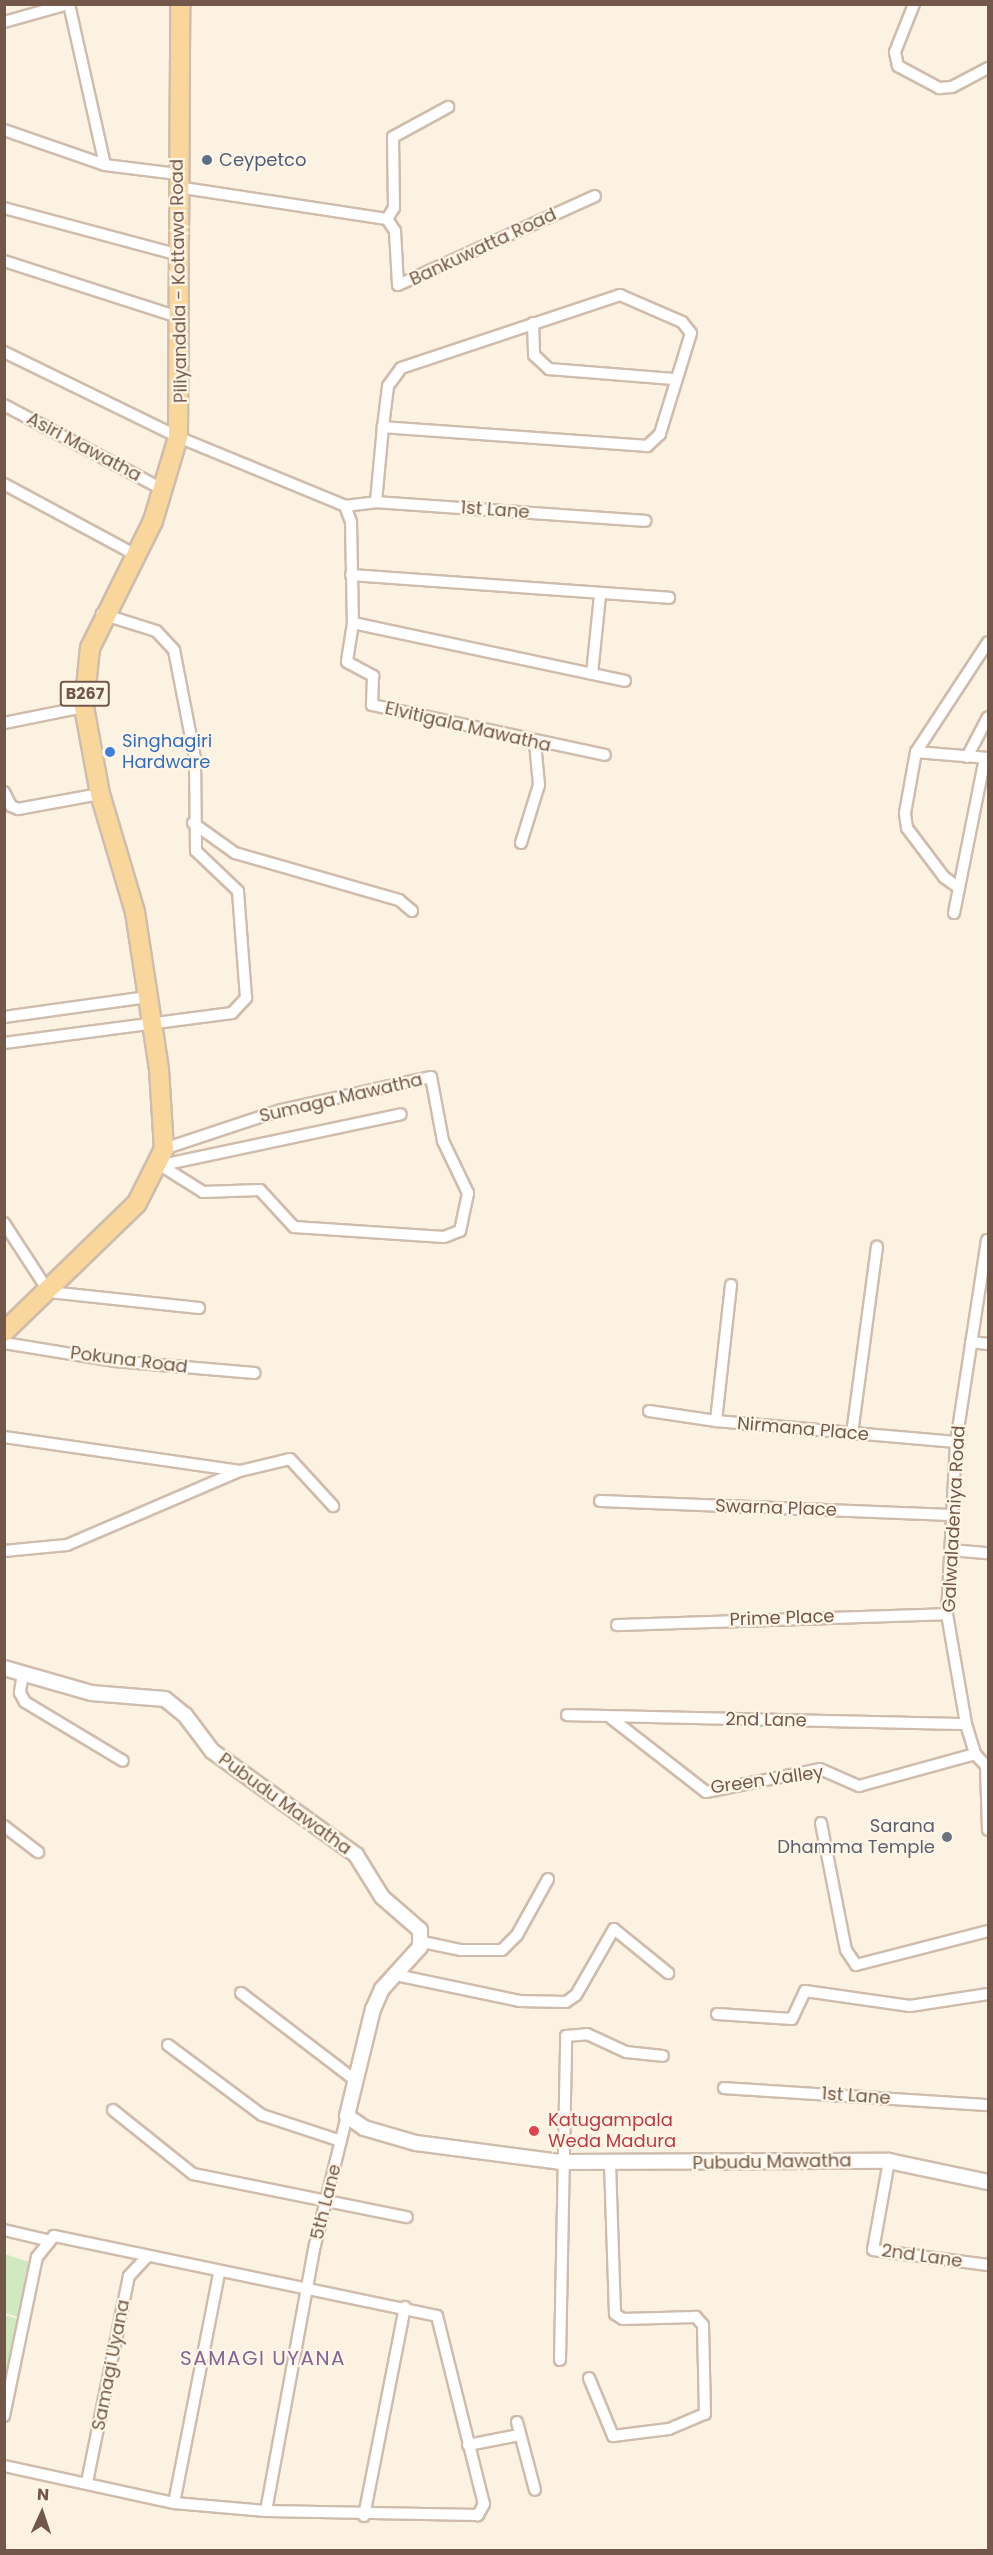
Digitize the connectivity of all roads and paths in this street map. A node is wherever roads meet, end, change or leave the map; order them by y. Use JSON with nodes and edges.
{"nodes":[{"id":1,"x":69,"y":4,"type":"edge"},
{"id":2,"x":180,"y":4,"type":"edge"},
{"id":3,"x":914,"y":4,"type":"edge"},
{"id":4,"x":4,"y":22,"type":"edge"},
{"id":5,"x":988,"y":68,"type":"edge"},
{"id":6,"x":448,"y":107,"type":"dead end"},
{"id":7,"x":4,"y":130,"type":"edge"},
{"id":8,"x":105,"y":165,"type":"junction"},
{"id":9,"x":177,"y":181,"type":"junction"},
{"id":10,"x":595,"y":196,"type":"dead end"},
{"id":11,"x":4,"y":208,"type":"edge"},
{"id":12,"x":387,"y":219,"type":"junction"},
{"id":13,"x":179,"y":255,"type":"junction"},
{"id":14,"x":4,"y":261,"type":"edge"},
{"id":15,"x":182,"y":318,"type":"junction"},
{"id":16,"x":533,"y":323,"type":"junction"},
{"id":17,"x":4,"y":352,"type":"edge"},
{"id":18,"x":674,"y":379,"type":"junction"},
{"id":19,"x":4,"y":405,"type":"edge"},
{"id":20,"x":382,"y":427,"type":"junction"},
{"id":21,"x":178,"y":437,"type":"junction"},
{"id":22,"x":4,"y":484,"type":"edge"},
{"id":23,"x":164,"y":490,"type":"junction"},
{"id":24,"x":376,"y":502,"type":"junction"},
{"id":25,"x":345,"y":506,"type":"junction"},
{"id":26,"x":645,"y":521,"type":"dead end"},
{"id":27,"x":134,"y":554,"type":"junction"},
{"id":28,"x":351,"y":575,"type":"junction"},
{"id":29,"x":600,"y":595,"type":"junction"},
{"id":30,"x":669,"y":598,"type":"dead end"},
{"id":31,"x":102,"y":614,"type":"junction"},
{"id":32,"x":353,"y":624,"type":"junction"},
{"id":33,"x":988,"y":642,"type":"edge"},
{"id":34,"x":592,"y":674,"type":"junction"},
{"id":35,"x":625,"y":681,"type":"dead end"},
{"id":36,"x":84,"y":707,"type":"junction"},
{"id":37,"x":988,"y":717,"type":"edge"},
{"id":38,"x":4,"y":723,"type":"edge"},
{"id":39,"x":535,"y":743,"type":"junction"},
{"id":40,"x":916,"y":752,"type":"junction"},
{"id":41,"x":606,"y":755,"type":"dead end"},
{"id":42,"x":967,"y":756,"type":"junction"},
{"id":43,"x":987,"y":758,"type":"edge"},
{"id":44,"x":4,"y":792,"type":"edge"},
{"id":45,"x":100,"y":794,"type":"junction"},
{"id":46,"x":193,"y":823,"type":"junction"},
{"id":47,"x":521,"y":843,"type":"dead end"},
{"id":48,"x":959,"y":888,"type":"junction"},
{"id":49,"x":412,"y":911,"type":"dead end"},
{"id":50,"x":954,"y":913,"type":"dead end"},
{"id":51,"x":148,"y":997,"type":"junction"},
{"id":52,"x":4,"y":1017,"type":"edge"},
{"id":53,"x":153,"y":1023,"type":"junction"},
{"id":54,"x":4,"y":1043,"type":"edge"},
{"id":55,"x":400,"y":1114,"type":"dead end"},
{"id":56,"x":162,"y":1159,"type":"junction"},
{"id":57,"x":4,"y":1223,"type":"edge"},
{"id":58,"x":987,"y":1240,"type":"edge"},
{"id":59,"x":877,"y":1247,"type":"dead end"},
{"id":60,"x":731,"y":1286,"type":"dead end"},
{"id":61,"x":49,"y":1292,"type":"junction"},
{"id":62,"x":199,"y":1308,"type":"dead end"},
{"id":63,"x":4,"y":1332,"type":"edge"},
{"id":64,"x":971,"y":1342,"type":"junction"},
{"id":65,"x":4,"y":1343,"type":"edge"},
{"id":66,"x":988,"y":1344,"type":"edge"},
{"id":67,"x":254,"y":1373,"type":"dead end"},
{"id":68,"x":649,"y":1411,"type":"dead end"},
{"id":69,"x":716,"y":1421,"type":"junction"},
{"id":70,"x":852,"y":1434,"type":"junction"},
{"id":71,"x":4,"y":1437,"type":"edge"},
{"id":72,"x":956,"y":1442,"type":"junction"},
{"id":73,"x":240,"y":1471,"type":"junction"},
{"id":74,"x":600,"y":1501,"type":"dead end"},
{"id":75,"x":333,"y":1506,"type":"dead end"},
{"id":76,"x":952,"y":1515,"type":"junction"},
{"id":77,"x":950,"y":1550,"type":"junction"},
{"id":78,"x":4,"y":1551,"type":"edge"},
{"id":79,"x":988,"y":1553,"type":"edge"},
{"id":80,"x":947,"y":1614,"type":"junction"},
{"id":81,"x":618,"y":1625,"type":"dead end"},
{"id":82,"x":4,"y":1668,"type":"edge"},
{"id":83,"x":23,"y":1673,"type":"junction"},
{"id":84,"x":567,"y":1715,"type":"dead end"},
{"id":85,"x":611,"y":1718,"type":"junction"},
{"id":86,"x":966,"y":1724,"type":"junction"},
{"id":87,"x":975,"y":1754,"type":"junction"},
{"id":88,"x":123,"y":1761,"type":"dead end"},
{"id":89,"x":821,"y":1823,"type":"dead end"},
{"id":90,"x":4,"y":1826,"type":"edge"},
{"id":91,"x":988,"y":1830,"type":"edge"},
{"id":92,"x":38,"y":1852,"type":"dead end"},
{"id":93,"x":548,"y":1879,"type":"dead end"},
{"id":94,"x":988,"y":1931,"type":"edge"},
{"id":95,"x":423,"y":1942,"type":"junction"},
{"id":96,"x":668,"y":1973,"type":"dead end"},
{"id":97,"x":396,"y":1975,"type":"junction"},
{"id":98,"x":241,"y":1993,"type":"dead end"},
{"id":99,"x":988,"y":1994,"type":"edge"},
{"id":100,"x":717,"y":2014,"type":"dead end"},
{"id":101,"x":168,"y":2045,"type":"dead end"},
{"id":102,"x":663,"y":2056,"type":"dead end"},
{"id":103,"x":356,"y":2081,"type":"junction"},
{"id":104,"x":724,"y":2088,"type":"dead end"},
{"id":105,"x":988,"y":2105,"type":"edge"},
{"id":106,"x":113,"y":2110,"type":"dead end"},
{"id":107,"x":347,"y":2116,"type":"junction"},
{"id":108,"x":341,"y":2141,"type":"junction"},
{"id":109,"x":889,"y":2161,"type":"junction"},
{"id":110,"x":560,"y":2162,"type":"junction"},
{"id":111,"x":610,"y":2164,"type":"junction"},
{"id":112,"x":988,"y":2182,"type":"edge"},
{"id":113,"x":326,"y":2202,"type":"junction"},
{"id":114,"x":407,"y":2217,"type":"dead end"},
{"id":115,"x":4,"y":2230,"type":"edge"},
{"id":116,"x":46,"y":2240,"type":"junction"},
{"id":117,"x":147,"y":2257,"type":"junction"},
{"id":118,"x":988,"y":2265,"type":"edge"},
{"id":119,"x":219,"y":2274,"type":"junction"},
{"id":120,"x":308,"y":2288,"type":"junction"},
{"id":121,"x":405,"y":2307,"type":"junction"},
{"id":122,"x":560,"y":2360,"type":"dead end"},
{"id":123,"x":589,"y":2378,"type":"dead end"},
{"id":124,"x":4,"y":2416,"type":"edge"},
{"id":125,"x":517,"y":2422,"type":"dead end"},
{"id":126,"x":519,"y":2434,"type":"junction"},
{"id":127,"x":468,"y":2445,"type":"junction"},
{"id":128,"x":4,"y":2466,"type":"edge"},
{"id":129,"x":87,"y":2482,"type":"junction"},
{"id":130,"x":535,"y":2490,"type":"dead end"},
{"id":131,"x":174,"y":2503,"type":"junction"},
{"id":132,"x":266,"y":2511,"type":"junction"},
{"id":133,"x":364,"y":2517,"type":"junction"}],
"edges":[{"from":1,"to":4,"type":"street"},
{"from":1,"to":8,"type":"street"},
{"from":2,"to":9,"type":"main road","name":"Piliyandala - Kottawa Road","number":"B267"},
{"from":3,"to":5,"type":"street"},
{"from":6,"to":12,"type":"street"},
{"from":7,"to":8,"type":"street"},
{"from":8,"to":9,"type":"street"},
{"from":9,"to":12,"type":"street"},
{"from":9,"to":13,"type":"main road","name":"Piliyandala - Kottawa Road","number":"B267"},
{"from":10,"to":12,"type":"street","name":"Bankuwatta Road"},
{"from":11,"to":13,"type":"street"},
{"from":13,"to":15,"type":"main road","name":"Piliyandala - Kottawa Road","number":"B267"},
{"from":14,"to":15,"type":"street"},
{"from":15,"to":21,"type":"main road","name":"Piliyandala - Kottawa Road","number":"B267"},
{"from":16,"to":18,"type":"street"},
{"from":16,"to":18,"type":"street"},
{"from":16,"to":20,"type":"street"},
{"from":17,"to":21,"type":"street"},
{"from":18,"to":20,"type":"street"},
{"from":19,"to":23,"type":"street","name":"Asiri Mawatha"},
{"from":20,"to":24,"type":"street"},
{"from":21,"to":23,"type":"main road","name":"Piliyandala - Kottawa Road","number":"B267"},
{"from":21,"to":25,"type":"street"},
{"from":22,"to":27,"type":"street"},
{"from":23,"to":27,"type":"main road","name":"Piliyandala - Kottawa Road","number":"B267"},
{"from":24,"to":25,"type":"street","name":"1st Lane"},
{"from":24,"to":26,"type":"street","name":"1st Lane"},
{"from":25,"to":28,"type":"street","name":"Elvitigala Mawatha"},
{"from":27,"to":31,"type":"main road","name":"Piliyandala - Kottawa Road","number":"B267"},
{"from":28,"to":29,"type":"street"},
{"from":28,"to":32,"type":"street","name":"Elvitigala Mawatha"},
{"from":29,"to":30,"type":"street"},
{"from":29,"to":34,"type":"street"},
{"from":31,"to":36,"type":"main road","name":"Piliyandala - Kottawa Road","number":"B267"},
{"from":31,"to":46,"type":"street"},
{"from":32,"to":34,"type":"street"},
{"from":32,"to":39,"type":"street","name":"Elvitigala Mawatha"},
{"from":33,"to":40,"type":"street"},
{"from":34,"to":35,"type":"street"},
{"from":36,"to":38,"type":"street"},
{"from":36,"to":45,"type":"main road","name":"Piliyandala - Kottawa Road","number":"B267"},
{"from":37,"to":42,"type":"street"},
{"from":39,"to":41,"type":"street","name":"Elvitigala Mawatha"},
{"from":39,"to":47,"type":"street"},
{"from":40,"to":42,"type":"street"},
{"from":40,"to":48,"type":"street"},
{"from":42,"to":43,"type":"street"},
{"from":43,"to":48,"type":"street"},
{"from":44,"to":45,"type":"street"},
{"from":45,"to":51,"type":"main road","name":"Piliyandala - Kottawa Road","number":"B267"},
{"from":46,"to":49,"type":"street"},
{"from":46,"to":53,"type":"street"},
{"from":48,"to":50,"type":"street"},
{"from":51,"to":52,"type":"street"},
{"from":51,"to":53,"type":"main road","name":"Piliyandala - Kottawa Road","number":"B267"},
{"from":53,"to":54,"type":"street"},
{"from":53,"to":56,"type":"main road","name":"Piliyandala - Kottawa Road","number":"B267"},
{"from":55,"to":56,"type":"street"},
{"from":56,"to":56,"type":"street","name":"Sumaga Mawatha"},
{"from":56,"to":61,"type":"main road"},
{"from":57,"to":61,"type":"street"},
{"from":58,"to":64,"type":"street","name":"Galwaladeniya Road"},
{"from":59,"to":70,"type":"street"},
{"from":60,"to":69,"type":"street","name":"Nirmana Place"},
{"from":61,"to":62,"type":"street"},
{"from":61,"to":63,"type":"main road"},
{"from":64,"to":66,"type":"street"},
{"from":64,"to":72,"type":"street","name":"Galwaladeniya Road"},
{"from":65,"to":67,"type":"street","name":"Pokuna Road"},
{"from":68,"to":69,"type":"street"},
{"from":69,"to":70,"type":"street","name":"Nirmana Place"},
{"from":70,"to":72,"type":"street","name":"Nirmana Place"},
{"from":71,"to":73,"type":"street"},
{"from":72,"to":76,"type":"street","name":"Galwaladeniya Road"},
{"from":73,"to":75,"type":"street"},
{"from":73,"to":78,"type":"street"},
{"from":74,"to":76,"type":"street","name":"Swarna Place"},
{"from":76,"to":77,"type":"street","name":"Galwaladeniya Road"},
{"from":77,"to":79,"type":"street"},
{"from":77,"to":80,"type":"street","name":"Galwaladeniya Road"},
{"from":80,"to":81,"type":"street","name":"Prime Place"},
{"from":80,"to":86,"type":"street","name":"Galwaladeniya Road"},
{"from":82,"to":83,"type":"street","name":"Pubudu Mawatha"},
{"from":83,"to":88,"type":"street"},
{"from":83,"to":95,"type":"street","name":"Pubudu Mawatha"},
{"from":84,"to":85,"type":"street","name":"2nd Lane"},
{"from":85,"to":86,"type":"street","name":"2nd Lane"},
{"from":85,"to":87,"type":"street","name":"Green Valley"},
{"from":86,"to":87,"type":"street","name":"Galwaladeniya Road"},
{"from":87,"to":91,"type":"street","name":"Galwaladeniya Road"},
{"from":89,"to":94,"type":"street"},
{"from":90,"to":92,"type":"street"},
{"from":93,"to":95,"type":"street"},
{"from":95,"to":97,"type":"street"},
{"from":96,"to":97,"type":"street"},
{"from":97,"to":103,"type":"street"},
{"from":98,"to":103,"type":"street"},
{"from":99,"to":100,"type":"street"},
{"from":101,"to":108,"type":"street"},
{"from":102,"to":110,"type":"street"},
{"from":103,"to":107,"type":"street"},
{"from":104,"to":105,"type":"street","name":"1st Lane"},
{"from":106,"to":113,"type":"street"},
{"from":107,"to":108,"type":"street","name":"5th Lane"},
{"from":107,"to":110,"type":"street","name":"Pubudu Mawatha"},
{"from":108,"to":113,"type":"street","name":"5th Lane"},
{"from":109,"to":111,"type":"street","name":"Pubudu Mawatha"},
{"from":109,"to":112,"type":"street","name":"Pubudu Mawatha"},
{"from":109,"to":118,"type":"street","name":"2nd Lane"},
{"from":110,"to":111,"type":"street","name":"Pubudu Mawatha"},
{"from":110,"to":122,"type":"street"},
{"from":111,"to":123,"type":"street"},
{"from":113,"to":114,"type":"street"},
{"from":113,"to":120,"type":"street","name":"5th Lane"},
{"from":115,"to":116,"type":"street"},
{"from":116,"to":117,"type":"street"},
{"from":116,"to":124,"type":"street"},
{"from":117,"to":119,"type":"street"},
{"from":117,"to":129,"type":"street","name":"Samagi Uyana"},
{"from":119,"to":120,"type":"street"},
{"from":119,"to":131,"type":"street"},
{"from":120,"to":121,"type":"street"},
{"from":120,"to":132,"type":"street"},
{"from":121,"to":127,"type":"street"},
{"from":121,"to":133,"type":"street"},
{"from":125,"to":126,"type":"street"},
{"from":126,"to":127,"type":"street"},
{"from":126,"to":130,"type":"street"},
{"from":127,"to":133,"type":"street"},
{"from":128,"to":129,"type":"street"},
{"from":129,"to":131,"type":"street"},
{"from":131,"to":132,"type":"street"},
{"from":132,"to":133,"type":"street"}]}
